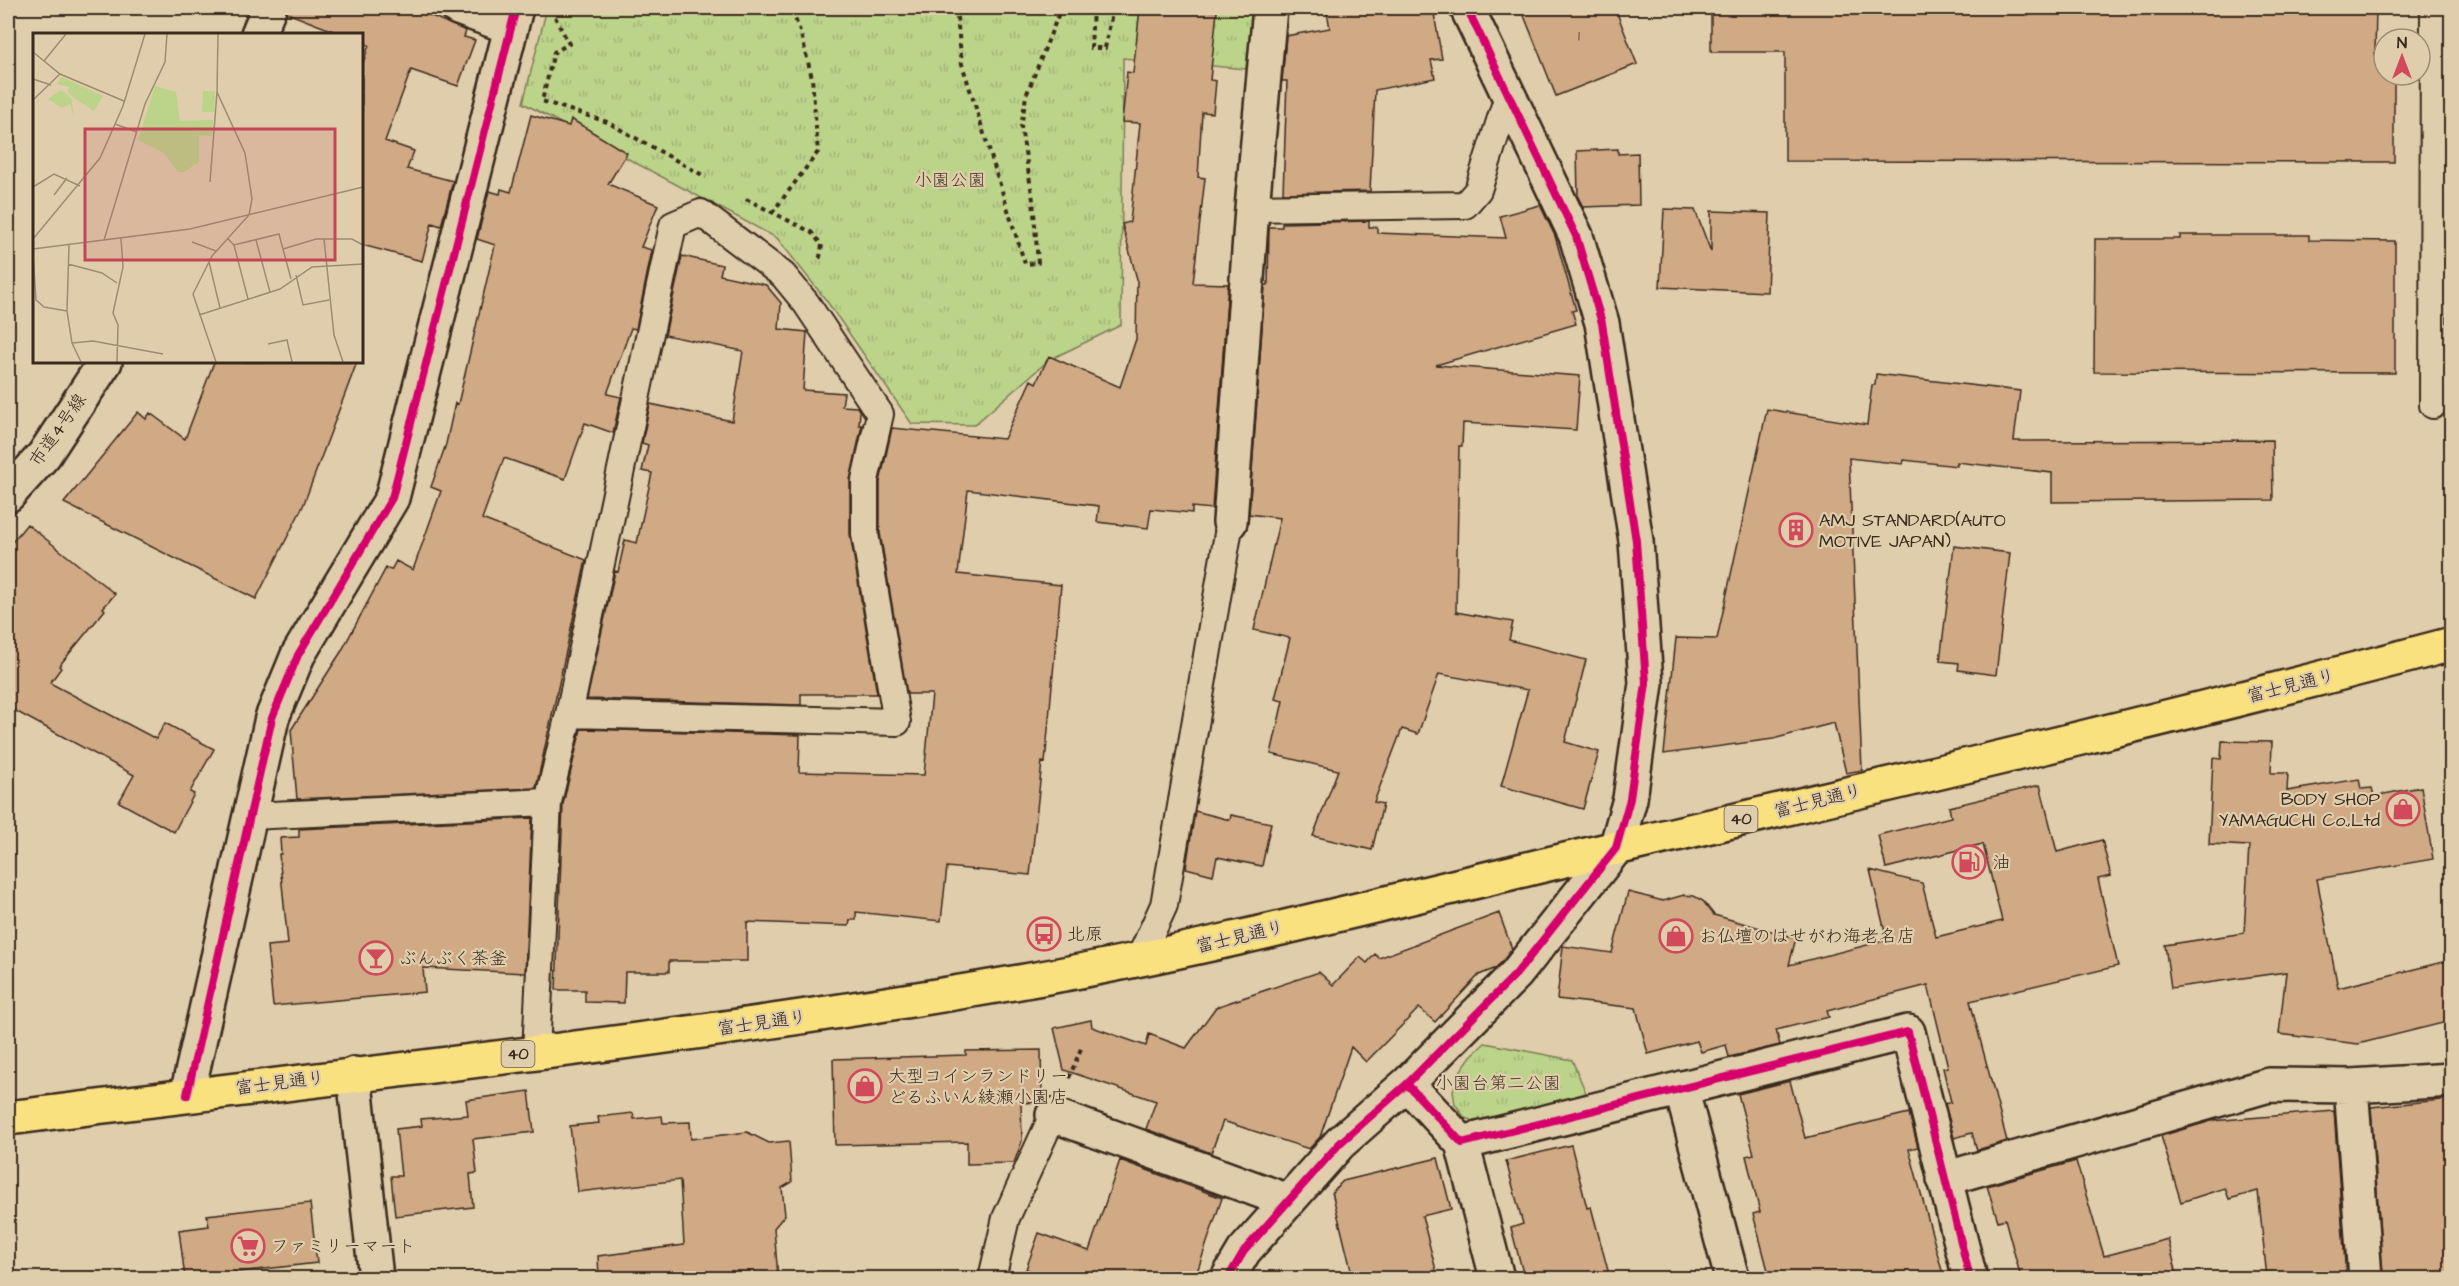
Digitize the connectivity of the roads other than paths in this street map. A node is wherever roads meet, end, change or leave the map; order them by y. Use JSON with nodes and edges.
{"nodes":[{"id":1,"x":269,"y":8,"type":"edge"},
{"id":2,"x":458,"y":8,"type":"edge"},
{"id":3,"x":1270,"y":8,"type":"edge"},
{"id":4,"x":1467,"y":8,"type":"edge"},
{"id":5,"x":2434,"y":8,"type":"edge"},
{"id":6,"x":513,"y":17,"type":"edge"},
{"id":7,"x":258,"y":33,"type":"edge"},
{"id":8,"x":1508,"y":96,"type":"junction"},
{"id":9,"x":2443,"y":131,"type":"edge"},
{"id":10,"x":1252,"y":208,"type":"junction"},
{"id":11,"x":104,"y":363,"type":"edge"},
{"id":12,"x":2433,"y":405,"type":"dead end"},
{"id":13,"x":8,"y":495,"type":"edge"},
{"id":14,"x":1230,"y":522,"type":"joint"},
{"id":15,"x":2451,"y":644,"type":"edge"},
{"id":16,"x":569,"y":714,"type":"junction"},
{"id":17,"x":548,"y":801,"type":"junction"},
{"id":18,"x":250,"y":816,"type":"junction"},
{"id":19,"x":1616,"y":848,"type":"junction"},
{"id":20,"x":1138,"y":960,"type":"junction"},
{"id":21,"x":536,"y":1052,"type":"junction"},
{"id":22,"x":354,"y":1074,"type":"junction"},
{"id":23,"x":2451,"y":1080,"type":"edge"},
{"id":24,"x":1407,"y":1084,"type":"junction"},
{"id":25,"x":2351,"y":1086,"type":"junction"},
{"id":26,"x":1681,"y":1088,"type":"junction"},
{"id":27,"x":187,"y":1095,"type":"junction"},
{"id":28,"x":1053,"y":1115,"type":"joint"},
{"id":29,"x":8,"y":1118,"type":"edge"},
{"id":30,"x":1462,"y":1143,"type":"junction"},
{"id":31,"x":1944,"y":1179,"type":"junction"},
{"id":32,"x":1288,"y":1201,"type":"junction"},
{"id":33,"x":376,"y":1278,"type":"edge"},
{"id":34,"x":992,"y":1278,"type":"edge"},
{"id":35,"x":1228,"y":1278,"type":"edge"},
{"id":36,"x":1497,"y":1278,"type":"edge"},
{"id":37,"x":1732,"y":1278,"type":"edge"},
{"id":38,"x":1970,"y":1278,"type":"edge"},
{"id":39,"x":2365,"y":1278,"type":"edge"}],
"edges":[{"from":1,"to":7,"type":"street"},
{"from":2,"to":6,"type":"street"},
{"from":3,"to":10,"type":"street"},
{"from":4,"to":8,"type":"street"},
{"from":5,"to":9,"type":"lane"},
{"from":6,"to":18,"type":"street"},
{"from":8,"to":10,"type":"lane"},
{"from":8,"to":19,"type":"street"},
{"from":9,"to":12,"type":"lane"},
{"from":10,"to":14,"type":"street"},
{"from":11,"to":13,"type":"street","name":"市道4号線"},
{"from":14,"to":20,"type":"lane"},
{"from":15,"to":19,"type":"main road","name":"富士見通り","number":"40"},
{"from":16,"to":16,"type":"lane"},
{"from":16,"to":17,"type":"lane"},
{"from":17,"to":18,"type":"lane"},
{"from":17,"to":21,"type":"lane"},
{"from":18,"to":27,"type":"street"},
{"from":19,"to":20,"type":"main road","name":"富士見通り","number":"40"},
{"from":19,"to":24,"type":"street"},
{"from":20,"to":21,"type":"main road","name":"富士見通り","number":"40"},
{"from":21,"to":22,"type":"main road","name":"富士見通り","number":"40"},
{"from":22,"to":27,"type":"main road","name":"富士見通り","number":"40"},
{"from":22,"to":33,"type":"street"},
{"from":23,"to":25,"type":"street"},
{"from":24,"to":30,"type":"street"},
{"from":24,"to":32,"type":"street"},
{"from":25,"to":31,"type":"street"},
{"from":25,"to":39,"type":"street"},
{"from":26,"to":30,"type":"street"},
{"from":26,"to":31,"type":"street"},
{"from":26,"to":37,"type":"street"},
{"from":27,"to":29,"type":"main road","name":"富士見通り","number":"40"},
{"from":28,"to":32,"type":"street"},
{"from":28,"to":34,"type":"lane"},
{"from":30,"to":36,"type":"street"},
{"from":31,"to":38,"type":"street"},
{"from":32,"to":35,"type":"street"}]}
